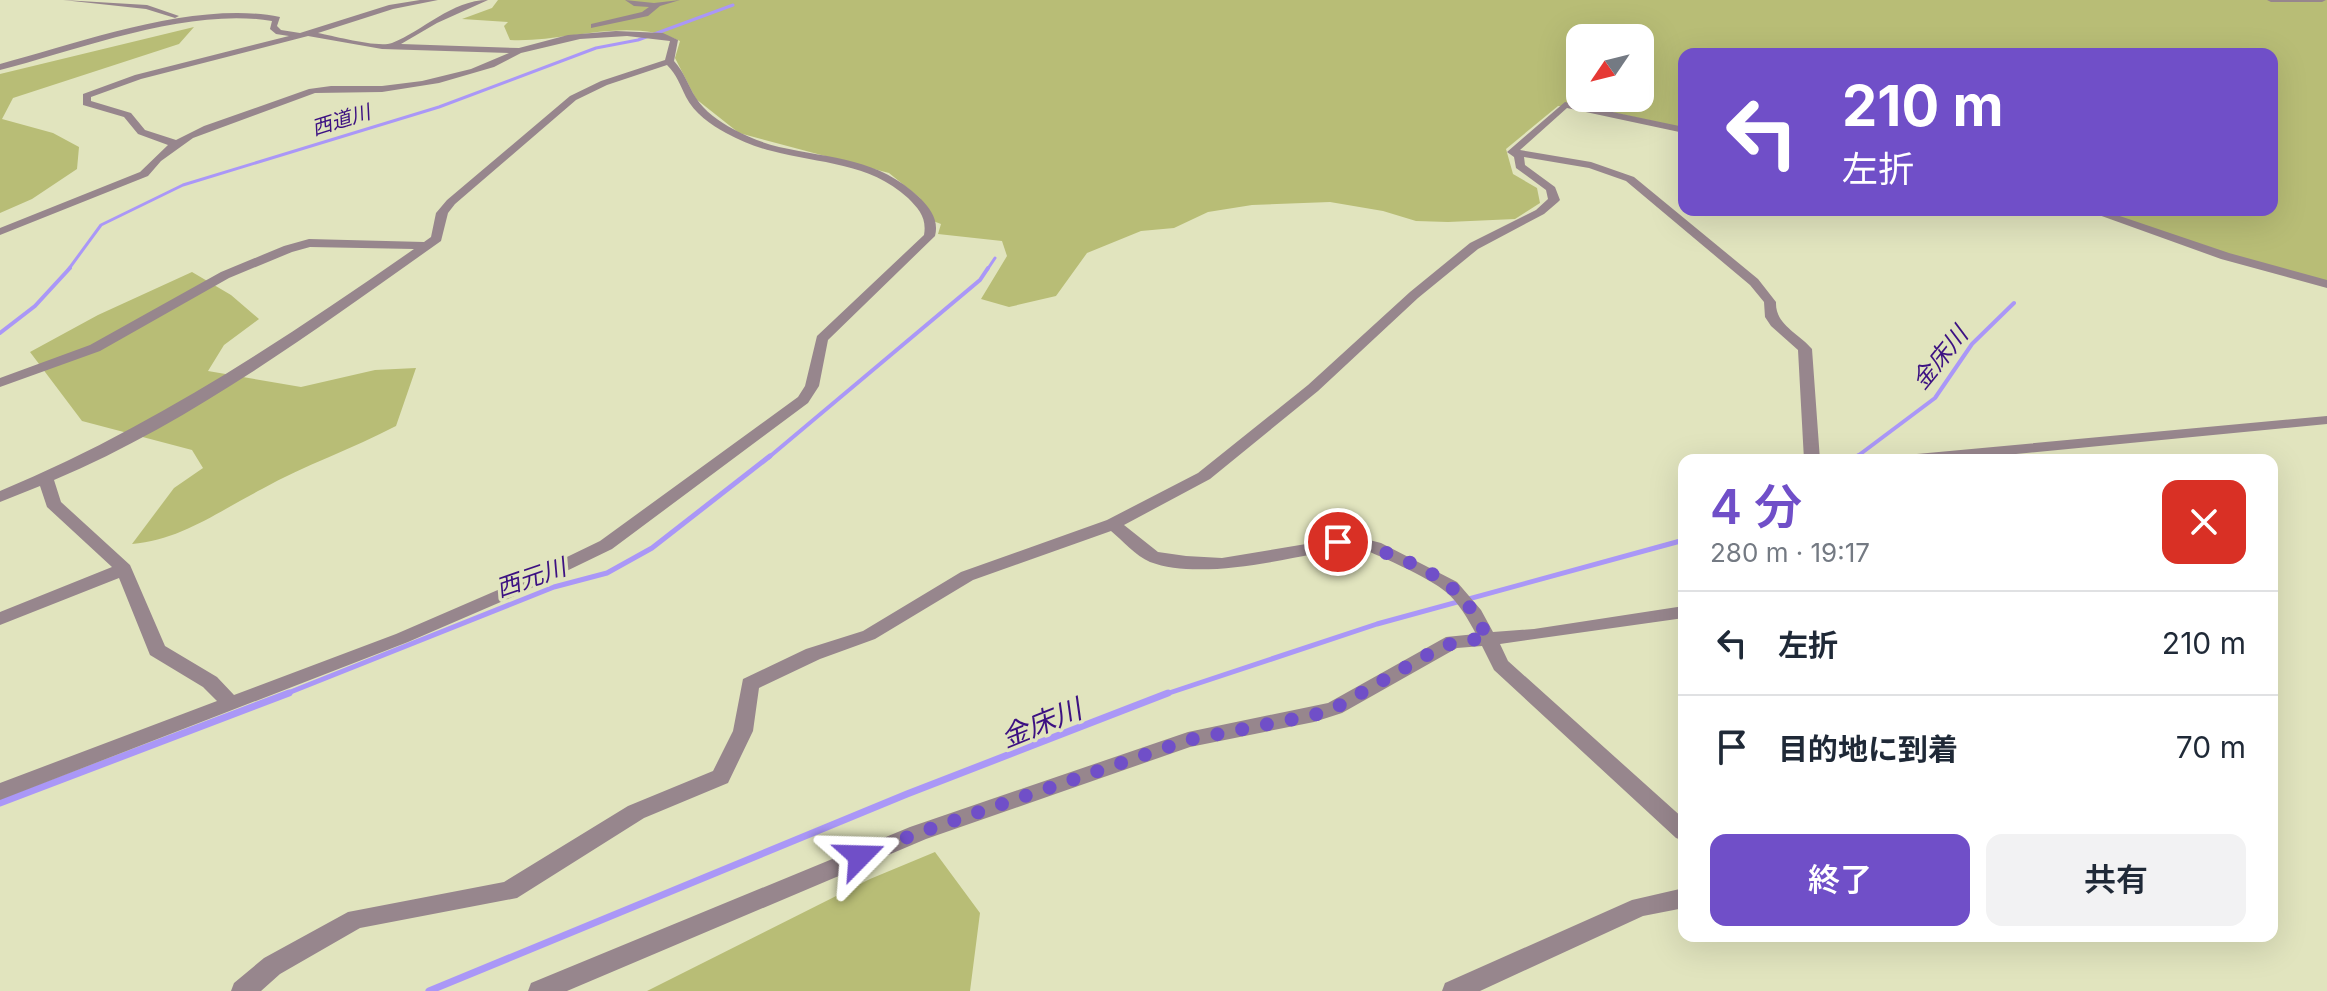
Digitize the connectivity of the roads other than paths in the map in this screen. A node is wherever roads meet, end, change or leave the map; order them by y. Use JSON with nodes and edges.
{"nodes":[{"id":1,"x":67,"y":0,"type":"edge"},
{"id":2,"x":434,"y":0,"type":"edge"},
{"id":3,"x":484,"y":0,"type":"edge"},
{"id":4,"x":629,"y":0,"type":"edge"},
{"id":5,"x":676,"y":0,"type":"edge"},
{"id":6,"x":2271,"y":0,"type":"edge"},
{"id":7,"x":2322,"y":0,"type":"edge"},
{"id":8,"x":82,"y":1,"type":"edge"},
{"id":9,"x":657,"y":4,"type":"junction"},
{"id":10,"x":258,"y":6,"type":"dead end"},
{"id":11,"x":241,"y":11,"type":"junction"},
{"id":12,"x":180,"y":17,"type":"junction"},
{"id":13,"x":306,"y":34,"type":"junction"},
{"id":14,"x":563,"y":39,"type":"junction"},
{"id":15,"x":393,"y":46,"type":"junction"},
{"id":16,"x":519,"y":51,"type":"junction"},
{"id":17,"x":669,"y":62,"type":"junction"},
{"id":18,"x":0,"y":67,"type":"edge"},
{"id":19,"x":1678,"y":129,"type":"edge"},
{"id":20,"x":176,"y":143,"type":"junction"},
{"id":21,"x":1512,"y":152,"type":"junction"},
{"id":22,"x":2108,"y":216,"type":"edge"},
{"id":23,"x":0,"y":232,"type":"edge"},
{"id":24,"x":427,"y":246,"type":"junction"},
{"id":25,"x":2327,"y":284,"type":"edge"},
{"id":26,"x":0,"y":383,"type":"edge"},
{"id":27,"x":2327,"y":420,"type":"edge"},
{"id":28,"x":1812,"y":454,"type":"edge"},
{"id":29,"x":1969,"y":454,"type":"edge"},
{"id":30,"x":46,"y":479,"type":"junction"},
{"id":31,"x":0,"y":497,"type":"edge"},
{"id":32,"x":1113,"y":524,"type":"junction"},
{"id":33,"x":124,"y":569,"type":"junction"},
{"id":34,"x":1678,"y":613,"type":"edge"},
{"id":35,"x":0,"y":619,"type":"edge"},
{"id":36,"x":1488,"y":639,"type":"junction"},
{"id":37,"x":232,"y":704,"type":"junction"},
{"id":38,"x":0,"y":792,"type":"edge"},
{"id":39,"x":1678,"y":827,"type":"edge"},
{"id":40,"x":1678,"y":899,"type":"edge"},
{"id":41,"x":243,"y":991,"type":"edge"},
{"id":42,"x":540,"y":991,"type":"edge"},
{"id":43,"x":1454,"y":991,"type":"edge"}],
"edges":[{"from":1,"to":8,"type":"street"},
{"from":2,"to":13,"type":"street"},
{"from":3,"to":15,"type":"street"},
{"from":4,"to":9,"type":"street"},
{"from":5,"to":9,"type":"street"},
{"from":6,"to":7,"type":"street"},
{"from":8,"to":12,"type":"street"},
{"from":9,"to":14,"type":"street"},
{"from":10,"to":11,"type":"street"},
{"from":11,"to":12,"type":"street"},
{"from":11,"to":13,"type":"street"},
{"from":12,"to":18,"type":"street"},
{"from":13,"to":15,"type":"street"},
{"from":13,"to":20,"type":"street"},
{"from":14,"to":16,"type":"street"},
{"from":14,"to":17,"type":"street"},
{"from":15,"to":16,"type":"street"},
{"from":16,"to":20,"type":"street"},
{"from":17,"to":24,"type":"street"},
{"from":17,"to":37,"type":"street"},
{"from":19,"to":21,"type":"street"},
{"from":20,"to":23,"type":"street"},
{"from":21,"to":28,"type":"street"},
{"from":21,"to":32,"type":"street"},
{"from":22,"to":25,"type":"street"},
{"from":24,"to":26,"type":"street"},
{"from":24,"to":30,"type":"street"},
{"from":27,"to":29,"type":"street"},
{"from":30,"to":31,"type":"street"},
{"from":30,"to":33,"type":"street"},
{"from":32,"to":36,"type":"street"},
{"from":32,"to":41,"type":"street"},
{"from":33,"to":35,"type":"street"},
{"from":33,"to":37,"type":"street"},
{"from":34,"to":36,"type":"street"},
{"from":36,"to":39,"type":"street"},
{"from":36,"to":42,"type":"street"},
{"from":37,"to":38,"type":"street"},
{"from":40,"to":43,"type":"street"}]}
